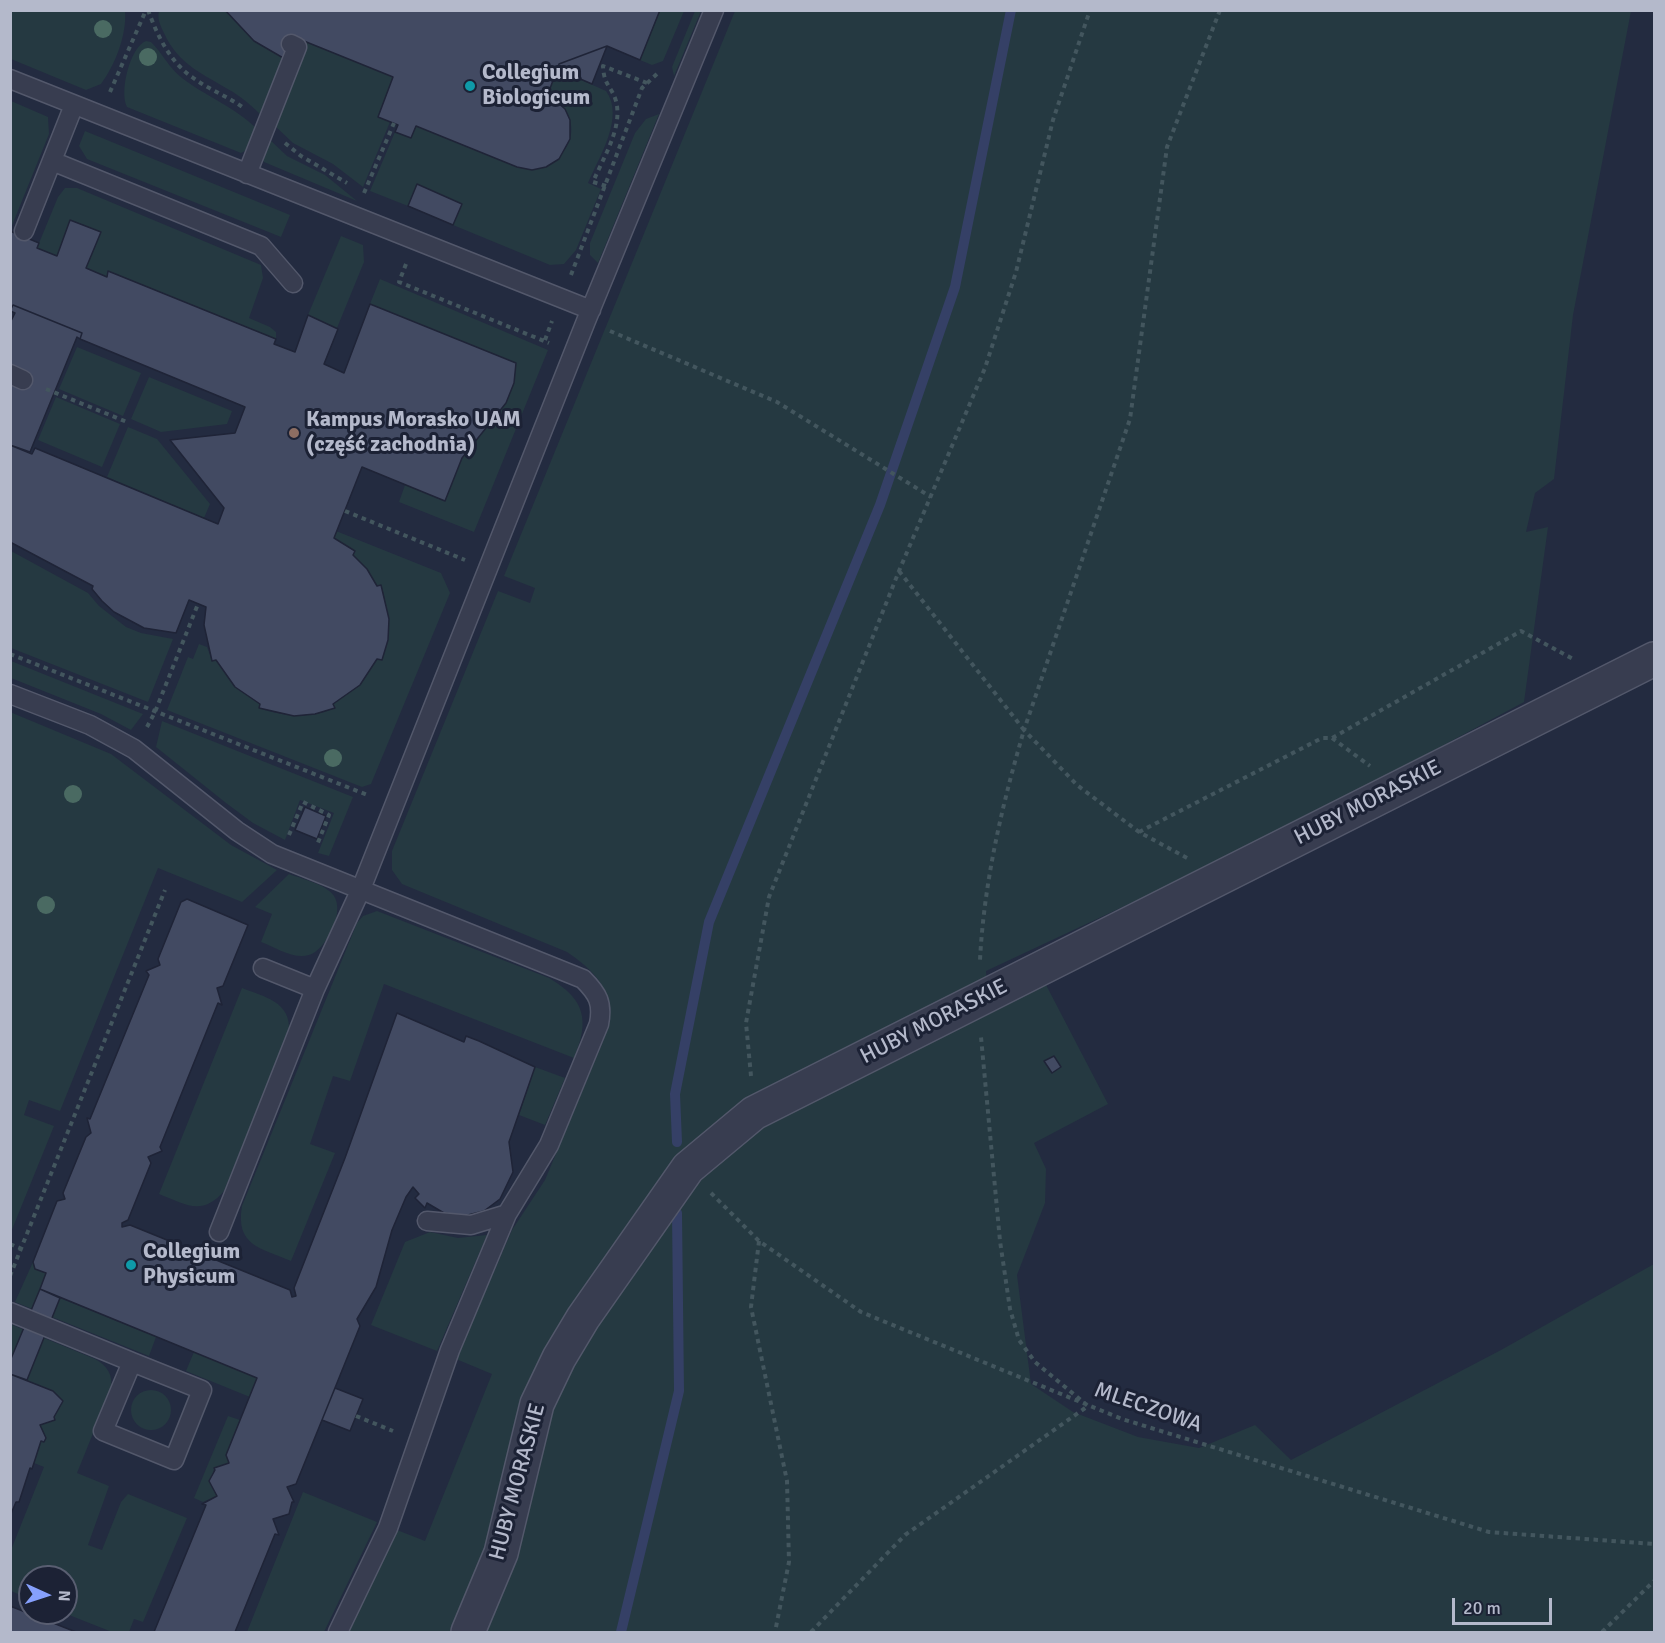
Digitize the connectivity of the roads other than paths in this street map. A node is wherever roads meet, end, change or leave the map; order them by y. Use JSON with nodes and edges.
{"nodes":[{"id":1,"x":714,"y":10,"type":"edge"},
{"id":2,"x":291,"y":44,"type":"dead end"},
{"id":3,"x":10,"y":79,"type":"edge"},
{"id":4,"x":74,"y":105,"type":"junction"},
{"id":5,"x":52,"y":161,"type":"junction"},
{"id":6,"x":247,"y":174,"type":"junction"},
{"id":7,"x":24,"y":231,"type":"dead end"},
{"id":8,"x":293,"y":283,"type":"dead end"},
{"id":9,"x":589,"y":316,"type":"junction"},
{"id":10,"x":1654,"y":658,"type":"edge"},
{"id":11,"x":10,"y":694,"type":"edge"},
{"id":12,"x":361,"y":889,"type":"junction"},
{"id":13,"x":263,"y":968,"type":"dead end"},
{"id":14,"x":315,"y":989,"type":"junction"},
{"id":15,"x":507,"y":1214,"type":"junction"},
{"id":16,"x":427,"y":1221,"type":"dead end"},
{"id":17,"x":219,"y":1232,"type":"dead end"},
{"id":18,"x":10,"y":1312,"type":"edge"},
{"id":19,"x":132,"y":1362,"type":"junction"},
{"id":20,"x":338,"y":1632,"type":"edge"},
{"id":21,"x":468,"y":1632,"type":"edge"}],
"edges":[{"from":1,"to":9,"type":"lane"},
{"from":2,"to":6,"type":"lane"},
{"from":3,"to":4,"type":"lane"},
{"from":4,"to":5,"type":"lane"},
{"from":4,"to":6,"type":"lane"},
{"from":5,"to":7,"type":"lane"},
{"from":5,"to":8,"type":"lane"},
{"from":6,"to":9,"type":"lane"},
{"from":9,"to":12,"type":"lane"},
{"from":10,"to":21,"type":"street","name":"HUBY MORASKIE"},
{"from":11,"to":12,"type":"lane"},
{"from":12,"to":14,"type":"lane"},
{"from":12,"to":15,"type":"lane"},
{"from":13,"to":14,"type":"lane"},
{"from":14,"to":17,"type":"lane"},
{"from":15,"to":16,"type":"lane"},
{"from":15,"to":20,"type":"lane"},
{"from":18,"to":19,"type":"lane"},
{"from":19,"to":19,"type":"lane"}]}
